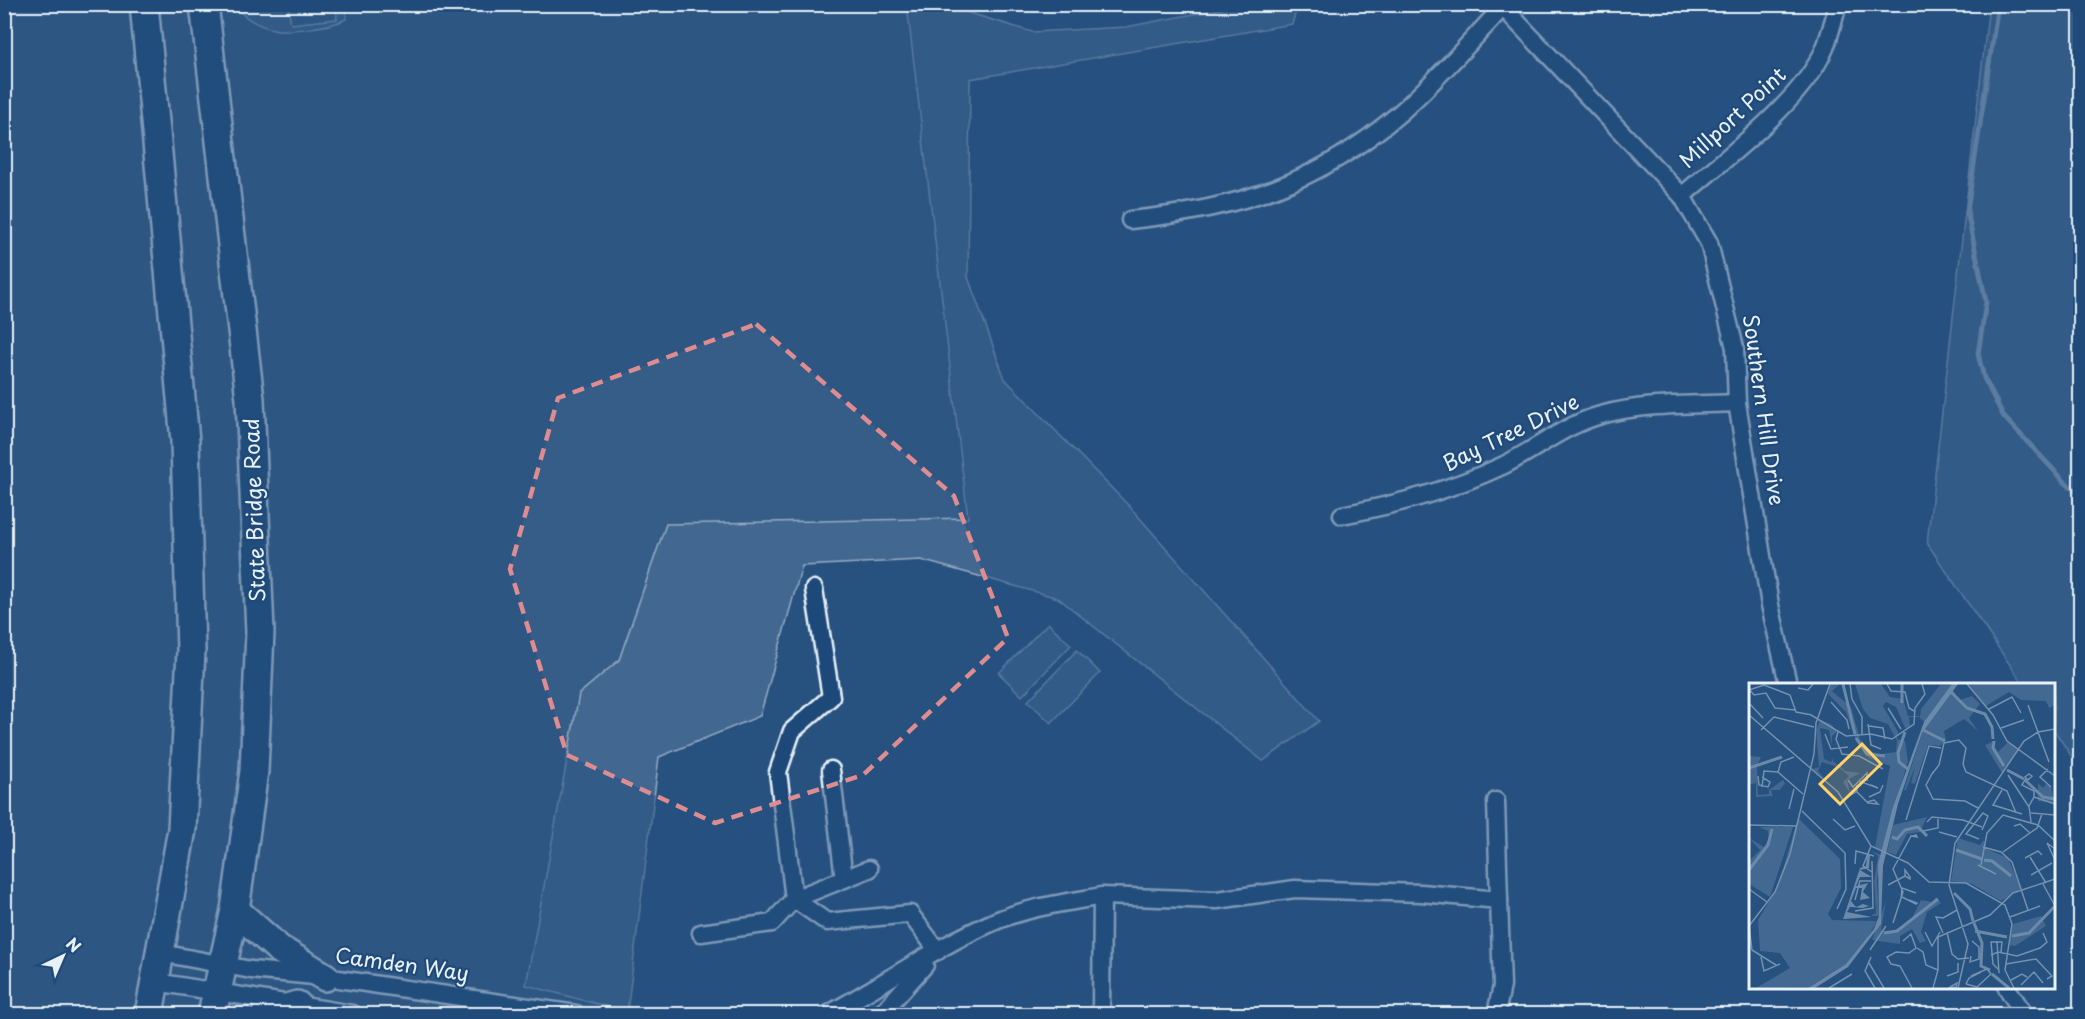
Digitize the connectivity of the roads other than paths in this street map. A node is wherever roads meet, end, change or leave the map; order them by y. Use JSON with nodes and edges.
{"nodes":[{"id":1,"x":144,"y":4,"type":"edge"},
{"id":2,"x":204,"y":4,"type":"edge"},
{"id":3,"x":1838,"y":4,"type":"edge"},
{"id":4,"x":1502,"y":6,"type":"edge"},
{"id":5,"x":1682,"y":196,"type":"junction"},
{"id":6,"x":1130,"y":220,"type":"dead end"},
{"id":7,"x":1737,"y":403,"type":"junction"},
{"id":8,"x":1342,"y":515,"type":"dead end"},
{"id":9,"x":814,"y":589,"type":"dead end"},
{"id":10,"x":1788,"y":683,"type":"edge"},
{"id":11,"x":831,"y":770,"type":"dead end"},
{"id":12,"x":1496,"y":801,"type":"dead end"},
{"id":13,"x":869,"y":869,"type":"dead end"},
{"id":14,"x":844,"y":879,"type":"junction"},
{"id":15,"x":1102,"y":896,"type":"junction"},
{"id":16,"x":794,"y":899,"type":"junction"},
{"id":17,"x":1499,"y":900,"type":"junction"},
{"id":18,"x":235,"y":910,"type":"junction"},
{"id":19,"x":701,"y":933,"type":"dead end"},
{"id":20,"x":938,"y":951,"type":"junction"},
{"id":21,"x":161,"y":953,"type":"junction"},
{"id":22,"x":222,"y":966,"type":"junction"},
{"id":23,"x":325,"y":977,"type":"junction"},
{"id":24,"x":156,"y":982,"type":"junction"},
{"id":25,"x":2008,"y":989,"type":"edge"},
{"id":26,"x":215,"y":1003,"type":"edge"},
{"id":27,"x":297,"y":1005,"type":"junction"},
{"id":28,"x":149,"y":1014,"type":"edge"},
{"id":29,"x":266,"y":1014,"type":"edge"},
{"id":30,"x":354,"y":1014,"type":"edge"},
{"id":31,"x":576,"y":1014,"type":"edge"},
{"id":32,"x":829,"y":1014,"type":"edge"},
{"id":33,"x":881,"y":1014,"type":"edge"},
{"id":34,"x":1101,"y":1014,"type":"edge"},
{"id":35,"x":1496,"y":1014,"type":"edge"},
{"id":36,"x":2024,"y":1014,"type":"edge"}],
"edges":[{"from":1,"to":21,"type":"highway"},
{"from":2,"to":18,"type":"highway","name":"State Bridge Road"},
{"from":3,"to":5,"type":"street","name":"Millport Point"},
{"from":4,"to":5,"type":"street","name":"Southern Hill Drive"},
{"from":4,"to":6,"type":"street"},
{"from":5,"to":7,"type":"street","name":"Southern Hill Drive"},
{"from":7,"to":8,"type":"street","name":"Bay Tree Drive"},
{"from":7,"to":10,"type":"street","name":"Southern Hill Drive"},
{"from":9,"to":16,"type":"street"},
{"from":11,"to":14,"type":"street"},
{"from":12,"to":17,"type":"street"},
{"from":13,"to":14,"type":"street"},
{"from":14,"to":16,"type":"street"},
{"from":15,"to":17,"type":"street"},
{"from":15,"to":20,"type":"street"},
{"from":15,"to":34,"type":"street"},
{"from":16,"to":19,"type":"street"},
{"from":16,"to":20,"type":"street"},
{"from":17,"to":35,"type":"street"},
{"from":18,"to":22,"type":"highway","name":"State Bridge Road"},
{"from":18,"to":23,"type":"highway"},
{"from":20,"to":32,"type":"street"},
{"from":20,"to":33,"type":"street"},
{"from":21,"to":22,"type":"street","name":"Camden Way"},
{"from":21,"to":24,"type":"highway"},
{"from":22,"to":23,"type":"street","name":"Camden Way"},
{"from":22,"to":26,"type":"highway","name":"State Bridge Road"},
{"from":23,"to":31,"type":"street","name":"Camden Way"},
{"from":24,"to":26,"type":"street"},
{"from":24,"to":28,"type":"highway"},
{"from":25,"to":36,"type":"street"},
{"from":26,"to":27,"type":"street"},
{"from":27,"to":29,"type":"highway"},
{"from":27,"to":30,"type":"street"}]}
